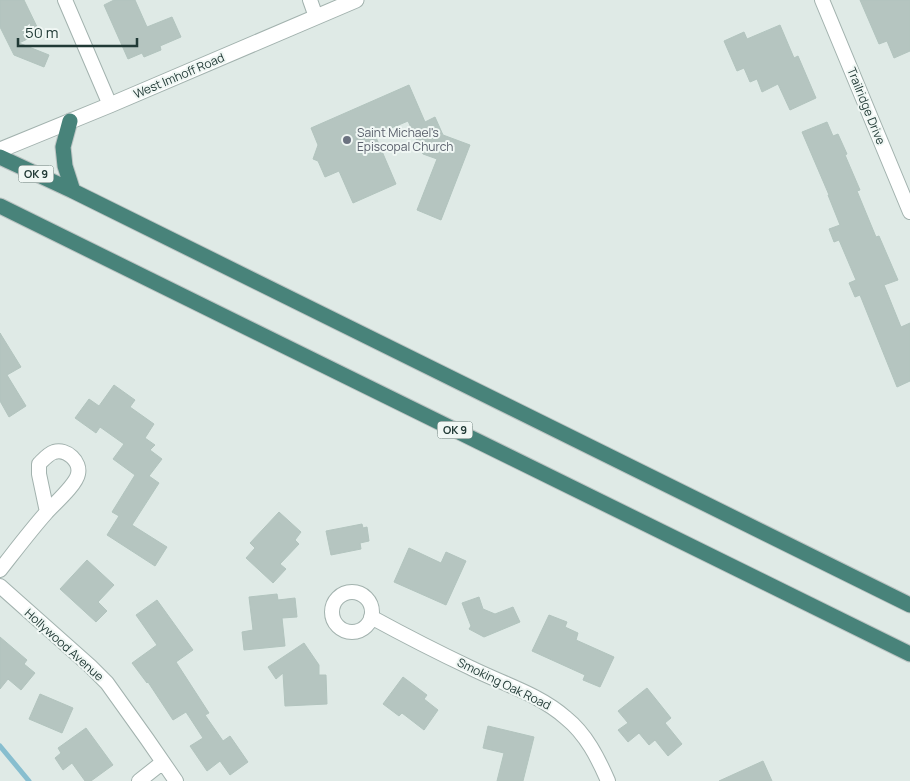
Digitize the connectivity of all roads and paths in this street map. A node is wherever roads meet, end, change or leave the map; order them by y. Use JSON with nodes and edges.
{"nodes":[{"id":1,"x":66,"y":0,"type":"edge"},
{"id":2,"x":310,"y":0,"type":"edge"},
{"id":3,"x":356,"y":0,"type":"edge"},
{"id":4,"x":822,"y":0,"type":"edge"},
{"id":5,"x":316,"y":17,"type":"junction"},
{"id":6,"x":110,"y":106,"type":"junction"},
{"id":7,"x":70,"y":121,"type":"junction"},
{"id":8,"x":0,"y":150,"type":"edge"},
{"id":9,"x":0,"y":157,"type":"edge"},
{"id":10,"x":73,"y":191,"type":"junction"},
{"id":11,"x":0,"y":206,"type":"edge"},
{"id":12,"x":910,"y":212,"type":"edge"},
{"id":13,"x":47,"y":512,"type":"dead end"},
{"id":14,"x":0,"y":570,"type":"edge"},
{"id":15,"x":0,"y":586,"type":"edge"},
{"id":16,"x":910,"y":605,"type":"edge"},
{"id":17,"x":371,"y":618,"type":"dead end"},
{"id":18,"x":910,"y":654,"type":"edge"},
{"id":19,"x":163,"y":762,"type":"junction"},
{"id":20,"x":138,"y":781,"type":"edge"},
{"id":21,"x":176,"y":781,"type":"edge"},
{"id":22,"x":608,"y":781,"type":"edge"}],
"edges":[{"from":1,"to":6,"type":"street"},
{"from":2,"to":5,"type":"street"},
{"from":3,"to":5,"type":"street","name":"West Imhoff Road"},
{"from":4,"to":12,"type":"street","name":"Trailridge Drive"},
{"from":5,"to":6,"type":"street","name":"West Imhoff Road"},
{"from":6,"to":7,"type":"street","name":"West Imhoff Road"},
{"from":7,"to":8,"type":"street","name":"West Imhoff Road"},
{"from":7,"to":10,"type":"highway"},
{"from":9,"to":10,"type":"highway","number":"OK 9"},
{"from":10,"to":16,"type":"highway","number":"OK 9"},
{"from":11,"to":18,"type":"highway","number":"OK 9"},
{"from":13,"to":14,"type":"street"},
{"from":15,"to":19,"type":"street","name":"Hollywood Avenue"},
{"from":17,"to":22,"type":"street","name":"Smoking Oak Road"},
{"from":19,"to":20,"type":"street"},
{"from":19,"to":21,"type":"street","name":"Hollywood Avenue"}]}
